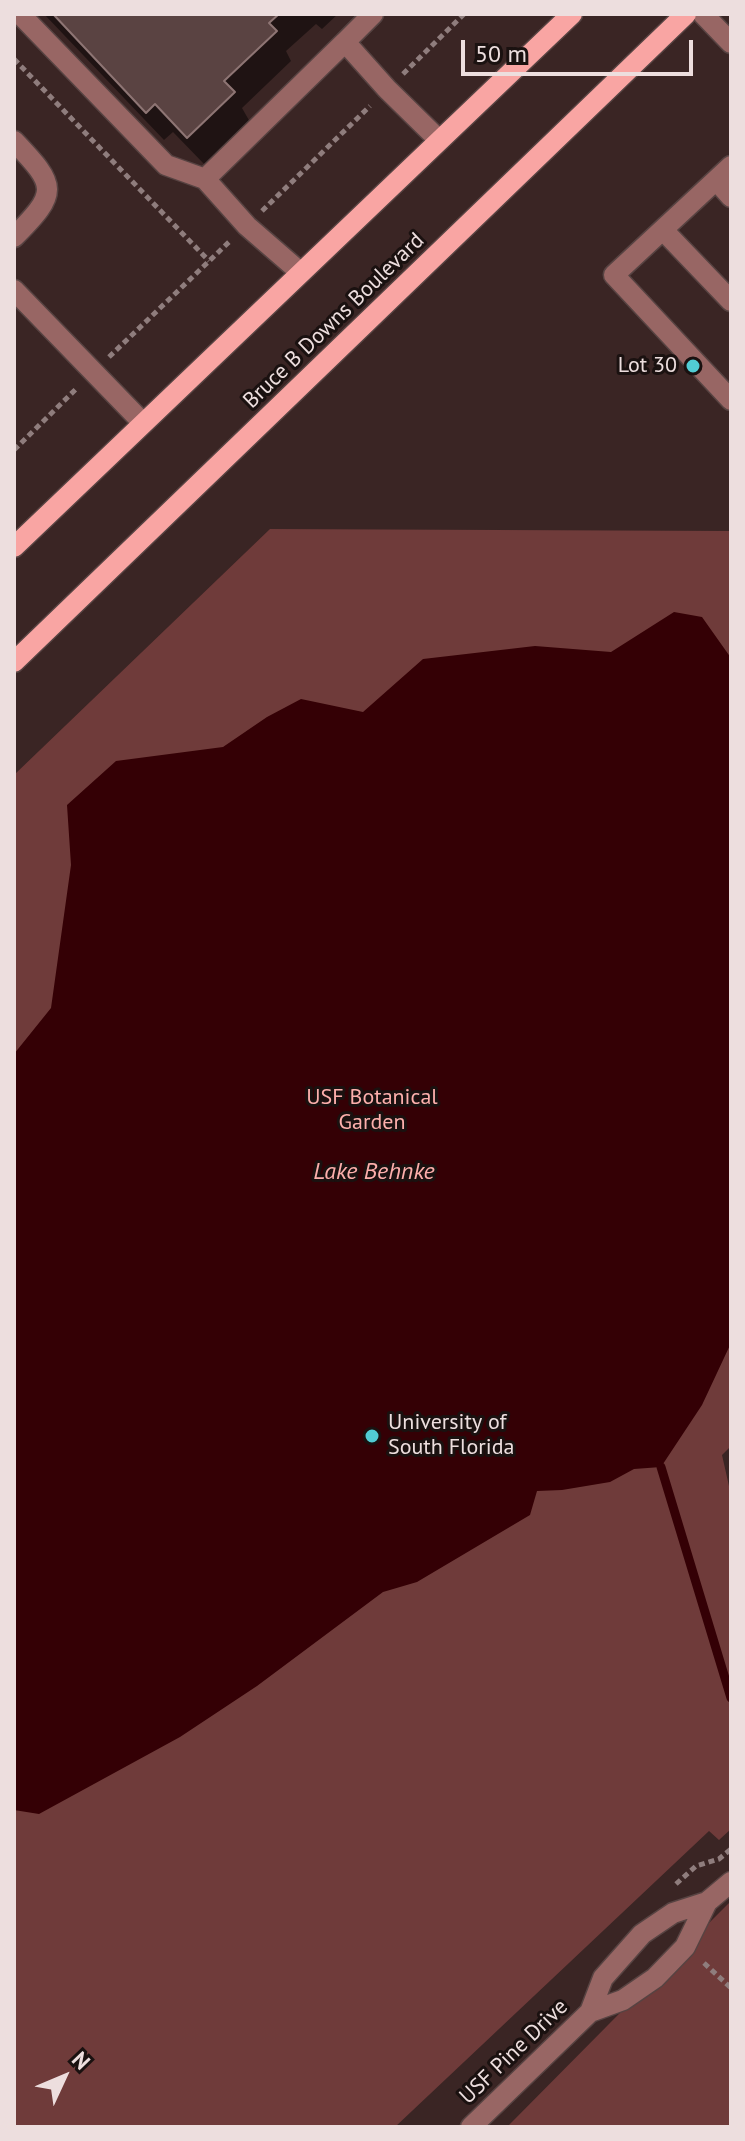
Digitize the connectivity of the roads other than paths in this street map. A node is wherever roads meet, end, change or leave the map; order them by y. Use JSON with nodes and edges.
{"nodes":[{"id":1,"x":20,"y":14,"type":"edge"},
{"id":2,"x":373,"y":14,"type":"edge"},
{"id":3,"x":572,"y":14,"type":"edge"},
{"id":4,"x":686,"y":14,"type":"edge"},
{"id":5,"x":703,"y":14,"type":"edge"},
{"id":6,"x":345,"y":42,"type":"junction"},
{"id":7,"x":731,"y":43,"type":"edge"},
{"id":8,"x":439,"y":140,"type":"junction"},
{"id":9,"x":14,"y":141,"type":"edge"},
{"id":10,"x":723,"y":173,"type":"edge"},
{"id":11,"x":205,"y":179,"type":"junction"},
{"id":12,"x":731,"y":197,"type":"edge"},
{"id":13,"x":663,"y":230,"type":"junction"},
{"id":14,"x":16,"y":232,"type":"edge"},
{"id":15,"x":300,"y":272,"type":"junction"},
{"id":16,"x":14,"y":290,"type":"edge"},
{"id":17,"x":731,"y":301,"type":"edge"},
{"id":18,"x":731,"y":400,"type":"edge"},
{"id":19,"x":143,"y":423,"type":"junction"},
{"id":20,"x":14,"y":547,"type":"edge"},
{"id":21,"x":14,"y":662,"type":"edge"},
{"id":22,"x":731,"y":1882,"type":"edge"},
{"id":23,"x":707,"y":1902,"type":"junction"},
{"id":24,"x":590,"y":2012,"type":"junction"},
{"id":25,"x":471,"y":2127,"type":"edge"}],
"edges":[{"from":1,"to":11,"type":"street"},
{"from":2,"to":6,"type":"street"},
{"from":3,"to":8,"type":"main road"},
{"from":4,"to":21,"type":"main road","name":"Bruce B Downs Boulevard"},
{"from":5,"to":7,"type":"street"},
{"from":6,"to":8,"type":"street"},
{"from":6,"to":11,"type":"street"},
{"from":8,"to":15,"type":"main road"},
{"from":9,"to":14,"type":"street"},
{"from":10,"to":12,"type":"street"},
{"from":10,"to":13,"type":"street"},
{"from":11,"to":15,"type":"street"},
{"from":13,"to":17,"type":"street"},
{"from":13,"to":18,"type":"street"},
{"from":15,"to":19,"type":"main road"},
{"from":16,"to":19,"type":"street"},
{"from":19,"to":20,"type":"main road"},
{"from":22,"to":23,"type":"street"},
{"from":23,"to":24,"type":"street"},
{"from":23,"to":24,"type":"street"},
{"from":24,"to":25,"type":"street","name":"USF Pine Drive"}]}
